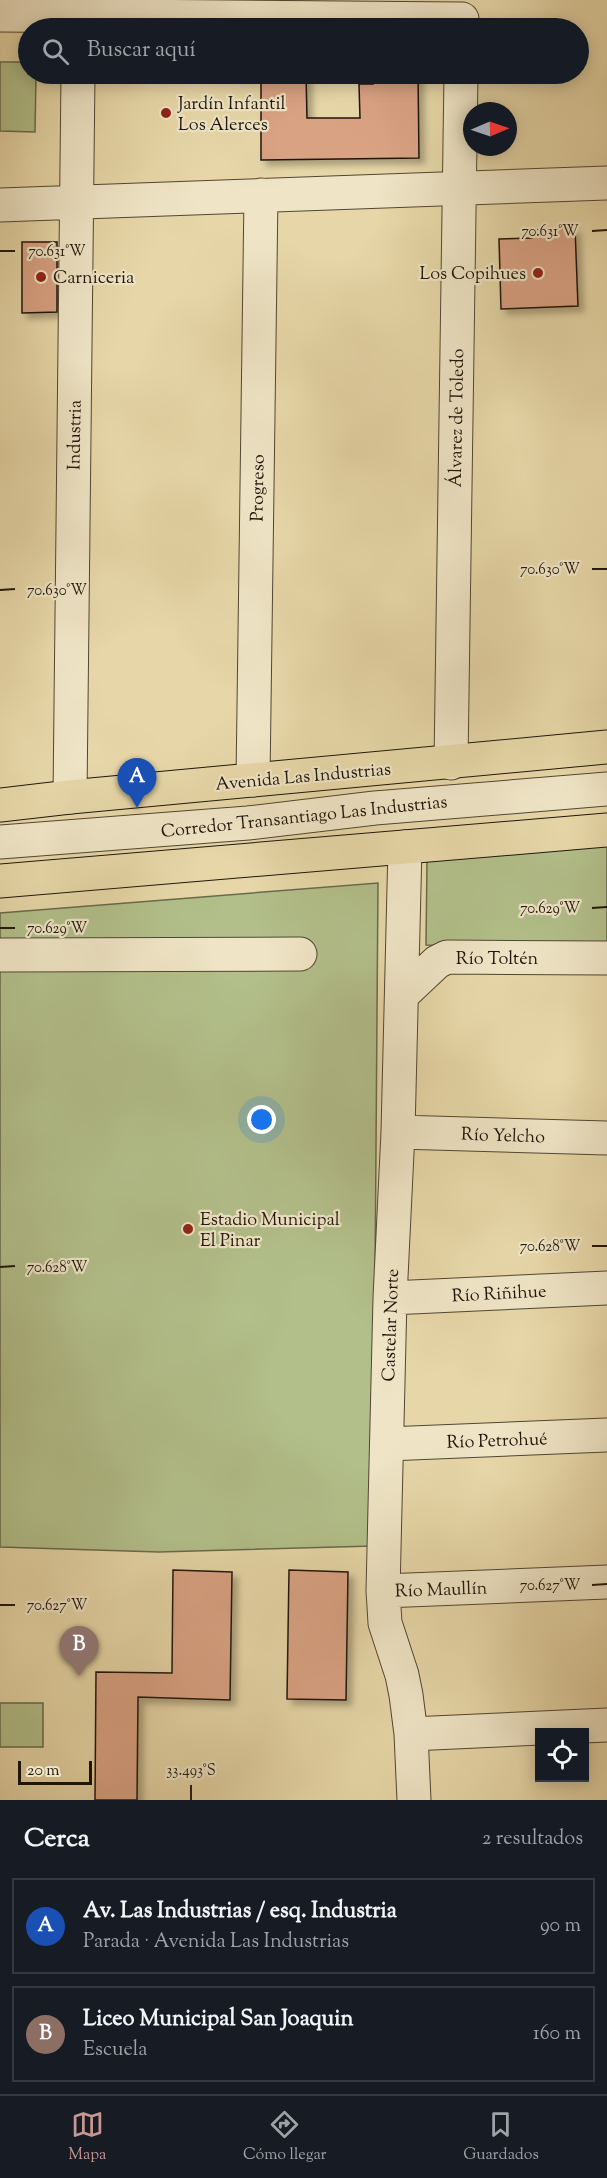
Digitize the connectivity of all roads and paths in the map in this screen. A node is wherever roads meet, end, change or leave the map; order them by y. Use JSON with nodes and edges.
{"nodes":[{"id":1,"x":262,"y":9,"type":"edge"},
{"id":2,"x":0,"y":15,"type":"edge"},
{"id":3,"x":79,"y":15,"type":"edge"},
{"id":4,"x":462,"y":16,"type":"edge"},
{"id":5,"x":78,"y":84,"type":"edge"},
{"id":6,"x":462,"y":84,"type":"edge"},
{"id":7,"x":607,"y":183,"type":"edge"},
{"id":8,"x":460,"y":188,"type":"junction"},
{"id":9,"x":261,"y":195,"type":"junction"},
{"id":10,"x":76,"y":202,"type":"junction"},
{"id":11,"x":0,"y":205,"type":"edge"},
{"id":12,"x":607,"y":747,"type":"edge"},
{"id":13,"x":451,"y":763,"type":"junction"},
{"id":14,"x":253,"y":780,"type":"junction"},
{"id":15,"x":607,"y":789,"type":"edge"},
{"id":16,"x":70,"y":797,"type":"junction"},
{"id":17,"x":607,"y":801,"type":"edge"},
{"id":18,"x":0,"y":805,"type":"edge"},
{"id":19,"x":607,"y":830,"type":"edge"},
{"id":20,"x":0,"y":842,"type":"edge"},
{"id":21,"x":405,"y":847,"type":"junction"},
{"id":22,"x":0,"y":852,"type":"edge"},
{"id":23,"x":0,"y":881,"type":"edge"},
{"id":24,"x":300,"y":954,"type":"dead end"},
{"id":25,"x":0,"y":955,"type":"edge"},
{"id":26,"x":607,"y":958,"type":"edge"},
{"id":27,"x":402,"y":995,"type":"junction"},
{"id":28,"x":398,"y":1132,"type":"junction"},
{"id":29,"x":607,"y":1138,"type":"edge"},
{"id":30,"x":607,"y":1288,"type":"edge"},
{"id":31,"x":390,"y":1298,"type":"junction"},
{"id":32,"x":607,"y":1435,"type":"edge"},
{"id":33,"x":387,"y":1444,"type":"junction"},
{"id":34,"x":607,"y":1582,"type":"edge"},
{"id":35,"x":383,"y":1591,"type":"junction"},
{"id":36,"x":607,"y":1725,"type":"edge"},
{"id":37,"x":411,"y":1734,"type":"junction"},
{"id":38,"x":414,"y":1800,"type":"edge"}],
"edges":[{"from":1,"to":3,"type":"street"},
{"from":1,"to":4,"type":"street"},
{"from":2,"to":3,"type":"street"},
{"from":5,"to":10,"type":"street","name":"Industria"},
{"from":6,"to":8,"type":"street","name":"Álvarez de Toledo"},
{"from":7,"to":8,"type":"street"},
{"from":8,"to":9,"type":"street"},
{"from":8,"to":13,"type":"street","name":"Álvarez de Toledo"},
{"from":9,"to":10,"type":"street"},
{"from":9,"to":14,"type":"street","name":"Progreso"},
{"from":10,"to":11,"type":"street"},
{"from":10,"to":16,"type":"street","name":"Industria"},
{"from":12,"to":13,"type":"main road","name":"Avenida Las Industrias"},
{"from":13,"to":14,"type":"main road","name":"Avenida Las Industrias"},
{"from":14,"to":16,"type":"main road","name":"Avenida Las Industrias"},
{"from":15,"to":20,"type":"street","name":"Corredor Transantiago Las Industrias"},
{"from":16,"to":18,"type":"main road","name":"Avenida Las Industrias"},
{"from":17,"to":22,"type":"street","name":"Corredor Transantiago Las Industrias"},
{"from":19,"to":21,"type":"main road"},
{"from":21,"to":23,"type":"main road"},
{"from":21,"to":27,"type":"street","name":"Castelar Norte"},
{"from":24,"to":25,"type":"street"},
{"from":26,"to":27,"type":"street","name":"Río Toltén"},
{"from":27,"to":28,"type":"street","name":"Castelar Norte"},
{"from":28,"to":29,"type":"street","name":"Río Yelcho"},
{"from":28,"to":31,"type":"street","name":"Castelar Norte"},
{"from":30,"to":31,"type":"street","name":"Río Riñihue"},
{"from":31,"to":33,"type":"street","name":"Castelar Norte"},
{"from":32,"to":33,"type":"street","name":"Río Petrohué"},
{"from":33,"to":35,"type":"street","name":"Castelar Norte"},
{"from":34,"to":35,"type":"street","name":"Río Maullín"},
{"from":35,"to":37,"type":"street","name":"Castelar Norte"},
{"from":36,"to":37,"type":"street"},
{"from":37,"to":38,"type":"street","name":"Castelar Norte"}]}
